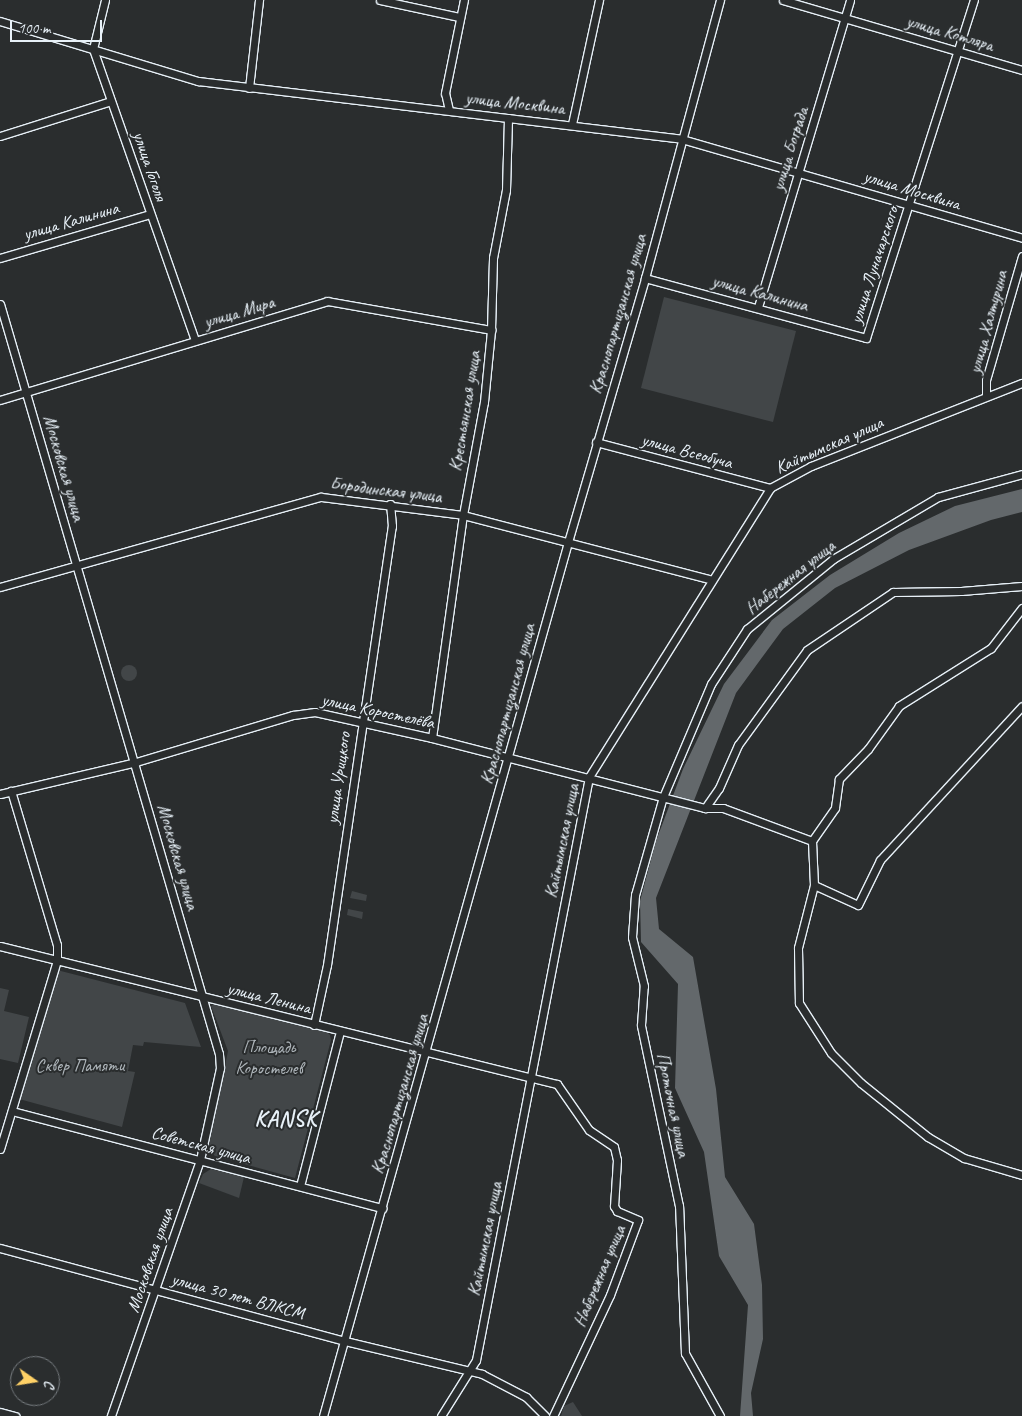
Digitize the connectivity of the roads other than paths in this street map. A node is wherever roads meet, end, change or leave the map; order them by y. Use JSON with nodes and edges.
{"nodes":[{"id":1,"x":105,"y":0,"type":"edge"},
{"id":2,"x":259,"y":0,"type":"edge"},
{"id":3,"x":380,"y":0,"type":"edge"},
{"id":4,"x":464,"y":0,"type":"edge"},
{"id":5,"x":599,"y":0,"type":"edge"},
{"id":6,"x":720,"y":0,"type":"edge"},
{"id":7,"x":783,"y":0,"type":"edge"},
{"id":8,"x":850,"y":0,"type":"edge"},
{"id":9,"x":974,"y":0,"type":"edge"},
{"id":10,"x":460,"y":17,"type":"junction"},
{"id":11,"x":845,"y":18,"type":"junction"},
{"id":12,"x":0,"y":21,"type":"edge"},
{"id":13,"x":93,"y":49,"type":"junction"},
{"id":14,"x":958,"y":51,"type":"junction"},
{"id":15,"x":1022,"y":70,"type":"edge"},
{"id":16,"x":249,"y":88,"type":"junction"},
{"id":17,"x":111,"y":101,"type":"junction"},
{"id":18,"x":449,"y":110,"type":"junction"},
{"id":19,"x":508,"y":118,"type":"junction"},
{"id":20,"x":572,"y":124,"type":"junction"},
{"id":21,"x":0,"y":136,"type":"edge"},
{"id":22,"x":682,"y":139,"type":"junction"},
{"id":23,"x":799,"y":171,"type":"junction"},
{"id":24,"x":908,"y":205,"type":"junction"},
{"id":25,"x":150,"y":214,"type":"junction"},
{"id":26,"x":1022,"y":238,"type":"edge"},
{"id":27,"x":1022,"y":256,"type":"edge"},
{"id":28,"x":0,"y":258,"type":"edge"},
{"id":29,"x":645,"y":278,"type":"junction"},
{"id":30,"x":0,"y":304,"type":"edge"},
{"id":31,"x":758,"y":308,"type":"junction"},
{"id":32,"x":492,"y":330,"type":"junction"},
{"id":33,"x":866,"y":338,"type":"joint"},
{"id":34,"x":195,"y":341,"type":"junction"},
{"id":35,"x":1022,"y":383,"type":"edge"},
{"id":36,"x":26,"y":392,"type":"junction"},
{"id":37,"x":986,"y":396,"type":"junction"},
{"id":38,"x":0,"y":400,"type":"edge"},
{"id":39,"x":596,"y":442,"type":"junction"},
{"id":40,"x":1022,"y":474,"type":"edge"},
{"id":41,"x":770,"y":488,"type":"junction"},
{"id":42,"x":390,"y":504,"type":"junction"},
{"id":43,"x":463,"y":515,"type":"junction"},
{"id":44,"x":568,"y":542,"type":"junction"},
{"id":45,"x":77,"y":564,"type":"junction"},
{"id":46,"x":712,"y":580,"type":"junction"},
{"id":47,"x":1022,"y":586,"type":"edge"},
{"id":48,"x":0,"y":587,"type":"edge"},
{"id":49,"x":1022,"y":608,"type":"edge"},
{"id":50,"x":1022,"y":706,"type":"edge"},
{"id":51,"x":361,"y":722,"type":"junction"},
{"id":52,"x":432,"y":738,"type":"junction"},
{"id":53,"x":509,"y":757,"type":"junction"},
{"id":54,"x":136,"y":762,"type":"junction"},
{"id":55,"x":589,"y":777,"type":"junction"},
{"id":56,"x":11,"y":791,"type":"junction"},
{"id":57,"x":0,"y":794,"type":"edge"},
{"id":58,"x":663,"y":797,"type":"junction"},
{"id":59,"x":705,"y":808,"type":"junction"},
{"id":60,"x":812,"y":842,"type":"junction"},
{"id":61,"x":814,"y":885,"type":"junction"},
{"id":62,"x":0,"y":946,"type":"edge"},
{"id":63,"x":57,"y":960,"type":"junction"},
{"id":64,"x":204,"y":998,"type":"junction"},
{"id":65,"x":314,"y":1025,"type":"junction"},
{"id":66,"x":340,"y":1031,"type":"junction"},
{"id":67,"x":427,"y":1053,"type":"junction"},
{"id":68,"x":532,"y":1079,"type":"junction"},
{"id":69,"x":12,"y":1111,"type":"junction"},
{"id":70,"x":0,"y":1149,"type":"edge"},
{"id":71,"x":200,"y":1160,"type":"junction"},
{"id":72,"x":1022,"y":1175,"type":"edge"},
{"id":73,"x":300,"y":1186,"type":"junction"},
{"id":74,"x":383,"y":1208,"type":"junction"},
{"id":75,"x":0,"y":1248,"type":"edge"},
{"id":76,"x":155,"y":1289,"type":"junction"},
{"id":77,"x":345,"y":1341,"type":"junction"},
{"id":78,"x":469,"y":1371,"type":"junction"},
{"id":79,"x":0,"y":1412,"type":"edge"},
{"id":80,"x":15,"y":1416,"type":"edge"},
{"id":81,"x":111,"y":1416,"type":"edge"},
{"id":82,"x":323,"y":1416,"type":"edge"},
{"id":83,"x":441,"y":1416,"type":"edge"},
{"id":84,"x":545,"y":1416,"type":"edge"},
{"id":85,"x":552,"y":1416,"type":"edge"},
{"id":86,"x":720,"y":1416,"type":"edge"}],
"edges":[{"from":1,"to":13,"type":"street"},
{"from":2,"to":16,"type":"street"},
{"from":3,"to":10,"type":"street"},
{"from":4,"to":10,"type":"street"},
{"from":5,"to":20,"type":"street"},
{"from":6,"to":22,"type":"street","name":"Краснопартизанская улица"},
{"from":7,"to":11,"type":"street","name":"улица Котляра"},
{"from":8,"to":11,"type":"street","name":"улица Бограда"},
{"from":9,"to":14,"type":"street","name":"улица Луначарского"},
{"from":10,"to":18,"type":"street"},
{"from":11,"to":14,"type":"street","name":"улица Котляра"},
{"from":11,"to":23,"type":"street","name":"улица Бограда"},
{"from":12,"to":13,"type":"street","name":"улица Москвина"},
{"from":13,"to":16,"type":"street","name":"улица Москвина"},
{"from":13,"to":17,"type":"street","name":"улица Гоголя"},
{"from":14,"to":15,"type":"street","name":"улица Котляра"},
{"from":14,"to":24,"type":"street","name":"улица Луначарского"},
{"from":16,"to":18,"type":"street","name":"улица Москвина"},
{"from":17,"to":21,"type":"street"},
{"from":17,"to":25,"type":"street","name":"улица Гоголя"},
{"from":18,"to":19,"type":"street","name":"улица Москвина"},
{"from":19,"to":20,"type":"street","name":"улица Москвина"},
{"from":19,"to":32,"type":"street","name":"Крестьянская улица"},
{"from":20,"to":22,"type":"street","name":"улица Москвина"},
{"from":22,"to":23,"type":"street","name":"улица Москвина"},
{"from":22,"to":29,"type":"street","name":"Краснопартизанская улица"},
{"from":23,"to":24,"type":"street","name":"улица Москвина"},
{"from":23,"to":31,"type":"street","name":"улица Бограда"},
{"from":24,"to":26,"type":"street","name":"улица Москвина"},
{"from":24,"to":33,"type":"street","name":"улица Луначарского"},
{"from":25,"to":28,"type":"street","name":"улица Калинина"},
{"from":25,"to":34,"type":"street","name":"улица Гоголя"},
{"from":27,"to":37,"type":"street","name":"улица Халтурина"},
{"from":29,"to":31,"type":"street","name":"улица Калинина"},
{"from":29,"to":39,"type":"street","name":"Краснопартизанская улица"},
{"from":30,"to":36,"type":"street","name":"Московская улица"},
{"from":31,"to":33,"type":"street","name":"улица Калинина"},
{"from":32,"to":34,"type":"street","name":"улица Мира"},
{"from":32,"to":43,"type":"street","name":"Крестьянская улица"},
{"from":34,"to":36,"type":"street","name":"улица Мира"},
{"from":35,"to":37,"type":"street","name":"Кайтымская улица"},
{"from":36,"to":38,"type":"street","name":"улица Мира"},
{"from":36,"to":45,"type":"street","name":"Московская улица"},
{"from":37,"to":41,"type":"street","name":"Кайтымская улица"},
{"from":39,"to":41,"type":"street","name":"улица Всеобуча"},
{"from":39,"to":44,"type":"street","name":"Краснопартизанская улица"},
{"from":40,"to":58,"type":"street","name":"Набережная улица"},
{"from":41,"to":46,"type":"street","name":"Кайтымская улица"},
{"from":42,"to":43,"type":"street","name":"Бородинская улица"},
{"from":42,"to":45,"type":"street","name":"Бородинская улица"},
{"from":42,"to":51,"type":"street","name":"улица Урицкого"},
{"from":43,"to":44,"type":"street","name":"Бородинская улица"},
{"from":43,"to":52,"type":"street","name":"Крестьянская улица"},
{"from":44,"to":46,"type":"street","name":"Бородинская улица"},
{"from":44,"to":53,"type":"street","name":"Краснопартизанская улица"},
{"from":45,"to":48,"type":"street","name":"Бородинская улица"},
{"from":45,"to":54,"type":"street","name":"Московская улица"},
{"from":46,"to":55,"type":"street","name":"Кайтымская улица"},
{"from":47,"to":59,"type":"street"},
{"from":49,"to":60,"type":"street"},
{"from":50,"to":61,"type":"street"},
{"from":51,"to":52,"type":"street","name":"улица Коростелёва"},
{"from":51,"to":54,"type":"street","name":"улица Коростелёва"},
{"from":51,"to":65,"type":"street","name":"улица Урицкого"},
{"from":52,"to":53,"type":"street","name":"улица Коростелёва"},
{"from":53,"to":55,"type":"street","name":"улица Коростелёва"},
{"from":53,"to":67,"type":"street","name":"Краснопартизанская улица"},
{"from":54,"to":56,"type":"street","name":"улица Коростелёва"},
{"from":54,"to":64,"type":"street","name":"Московская улица"},
{"from":55,"to":58,"type":"street","name":"улица Коростелёва"},
{"from":55,"to":68,"type":"street","name":"Кайтымская улица"},
{"from":56,"to":57,"type":"street","name":"улица Коростелёва"},
{"from":56,"to":63,"type":"street"},
{"from":58,"to":59,"type":"street","name":"улица Коростелёва"},
{"from":58,"to":86,"type":"street","name":"Проточная улица"},
{"from":59,"to":60,"type":"street","name":"улица Коростелёва"},
{"from":60,"to":61,"type":"street"},
{"from":61,"to":72,"type":"street"},
{"from":62,"to":63,"type":"street","name":"улица Ленина"},
{"from":63,"to":64,"type":"street","name":"улица Ленина"},
{"from":63,"to":69,"type":"street"},
{"from":64,"to":65,"type":"street","name":"улица Ленина"},
{"from":64,"to":71,"type":"street","name":"Московская улица"},
{"from":65,"to":66,"type":"street","name":"улица Ленина"},
{"from":66,"to":67,"type":"street","name":"улица Ленина"},
{"from":66,"to":73,"type":"street"},
{"from":67,"to":68,"type":"street","name":"улица Ленина"},
{"from":67,"to":74,"type":"street","name":"Краснопартизанская улица"},
{"from":68,"to":78,"type":"street","name":"Кайтымская улица"},
{"from":68,"to":85,"type":"street","name":"Набережная улица"},
{"from":69,"to":70,"type":"street"},
{"from":69,"to":71,"type":"street","name":"Советская улица"},
{"from":71,"to":73,"type":"street","name":"Советская улица"},
{"from":71,"to":76,"type":"street","name":"Московская улица"},
{"from":73,"to":74,"type":"street","name":"Советская улица"},
{"from":74,"to":77,"type":"street","name":"Краснопартизанская улица"},
{"from":75,"to":76,"type":"street","name":"улица 30 лет ВЛКСМ"},
{"from":76,"to":77,"type":"street","name":"улица 30 лет ВЛКСМ"},
{"from":76,"to":81,"type":"street","name":"Московская улица"},
{"from":77,"to":78,"type":"street","name":"улица 30 лет ВЛКСМ"},
{"from":77,"to":82,"type":"street","name":"Краснопартизанская улица"},
{"from":78,"to":83,"type":"street","name":"Кайтымская улица"},
{"from":78,"to":84,"type":"street","name":"улица 30 лет ВЛКСМ"},
{"from":79,"to":80,"type":"street"}]}
